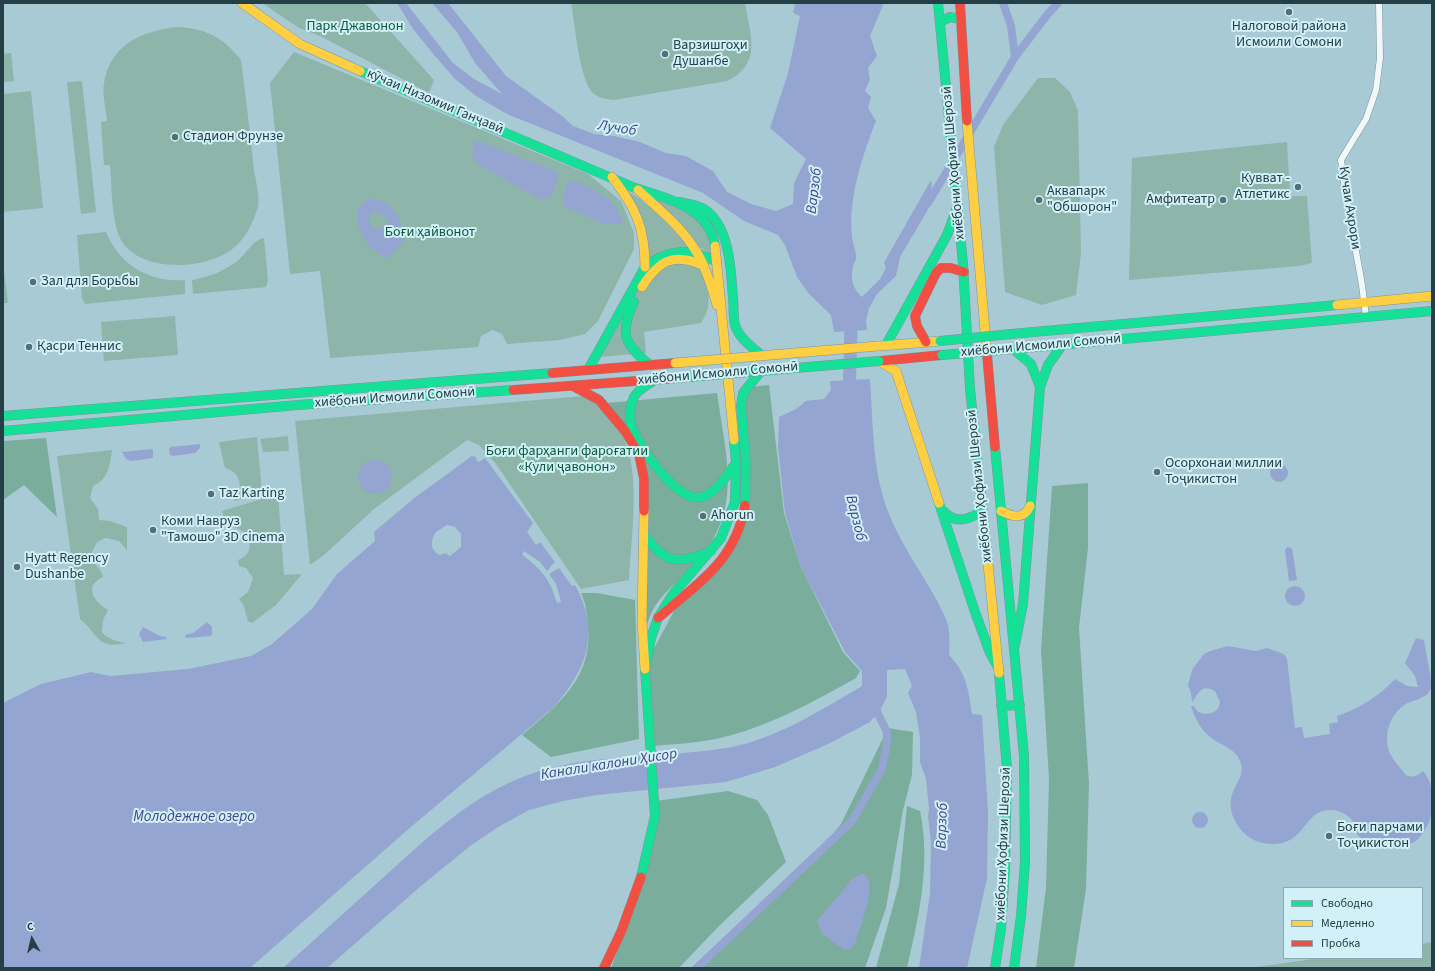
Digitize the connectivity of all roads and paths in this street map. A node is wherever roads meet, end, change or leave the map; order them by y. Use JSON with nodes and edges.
{"nodes":[{"id":1,"x":242,"y":3,"type":"edge"},
{"id":2,"x":938,"y":3,"type":"edge"},
{"id":3,"x":960,"y":3,"type":"edge"},
{"id":4,"x":1379,"y":3,"type":"edge"},
{"id":5,"x":961,"y":19,"type":"junction"},
{"id":6,"x":940,"y":22,"type":"junction"},
{"id":7,"x":612,"y":177,"type":"junction"},
{"id":8,"x":635,"y":188,"type":"junction"},
{"id":9,"x":679,"y":202,"type":"junction"},
{"id":10,"x":958,"y":205,"type":"junction"},
{"id":11,"x":696,"y":252,"type":"junction"},
{"id":12,"x":718,"y":262,"type":"junction"},
{"id":13,"x":704,"y":266,"type":"junction"},
{"id":14,"x":645,"y":267,"type":"junction"},
{"id":15,"x":964,"y":272,"type":"junction"},
{"id":16,"x":1432,"y":296,"type":"edge"},
{"id":17,"x":1364,"y":302,"type":"junction"},
{"id":18,"x":1432,"y":311,"type":"edge"},
{"id":19,"x":1366,"y":317,"type":"junction"},
{"id":20,"x":721,"y":320,"type":"junction"},
{"id":21,"x":926,"y":342,"type":"junction"},
{"id":22,"x":1063,"y":344,"type":"junction"},
{"id":23,"x":882,"y":346,"type":"junction"},
{"id":24,"x":1013,"y":349,"type":"junction"},
{"id":25,"x":761,"y":355,"type":"junction"},
{"id":26,"x":909,"y":358,"type":"junction"},
{"id":27,"x":879,"y":361,"type":"junction"},
{"id":28,"x":650,"y":365,"type":"junction"},
{"id":29,"x":588,"y":370,"type":"junction"},
{"id":30,"x":762,"y":371,"type":"junction"},
{"id":31,"x":896,"y":371,"type":"junction"},
{"id":32,"x":656,"y":380,"type":"junction"},
{"id":33,"x":572,"y":386,"type":"junction"},
{"id":34,"x":1040,"y":387,"type":"junction"},
{"id":35,"x":3,"y":416,"type":"edge"},
{"id":36,"x":3,"y":431,"type":"edge"},
{"id":37,"x":736,"y":463,"type":"junction"},
{"id":38,"x":1030,"y":506,"type":"junction"},
{"id":39,"x":982,"y":510,"type":"junction"},
{"id":40,"x":943,"y":511,"type":"junction"},
{"id":41,"x":1001,"y":511,"type":"junction"},
{"id":42,"x":644,"y":533,"type":"junction"},
{"id":43,"x":711,"y":551,"type":"junction"},
{"id":44,"x":658,"y":618,"type":"junction"},
{"id":45,"x":1015,"y":645,"type":"junction"},
{"id":46,"x":998,"y":667,"type":"junction"},
{"id":47,"x":645,"y":669,"type":"junction"},
{"id":48,"x":1020,"y":705,"type":"junction"},
{"id":49,"x":1001,"y":706,"type":"junction"},
{"id":50,"x":604,"y":968,"type":"edge"},
{"id":51,"x":995,"y":968,"type":"edge"},
{"id":52,"x":1014,"y":968,"type":"edge"}],
"edges":[{"from":1,"to":7,"type":"main road","name":"кӯчаи Низомии Ганҷавӣ"},
{"from":2,"to":6,"type":"main road","name":"хиёбони Ҳофизи Шерозӣ"},
{"from":3,"to":5,"type":"main road","name":"хиёбони Ҳофизи Шерозӣ"},
{"from":4,"to":17,"type":"street","name":"Кучаи Ахрори"},
{"from":5,"to":6,"type":"main road"},
{"from":5,"to":41,"type":"main road","name":"хиёбони Ҳофизи Шерозӣ"},
{"from":6,"to":10,"type":"main road","name":"хиёбони Ҳофизи Шерозӣ"},
{"from":7,"to":8,"type":"main road","name":"кӯчаи Низомии Ганҷавӣ"},
{"from":7,"to":14,"type":"main road"},
{"from":8,"to":9,"type":"main road"},
{"from":8,"to":11,"type":"main road"},
{"from":9,"to":12,"type":"main road"},
{"from":9,"to":25,"type":"main road"},
{"from":10,"to":15,"type":"main road","name":"хиёбони Ҳофизи Шерозӣ"},
{"from":10,"to":23,"type":"main road"},
{"from":11,"to":12,"type":"main road"},
{"from":11,"to":13,"type":"main road"},
{"from":11,"to":14,"type":"main road"},
{"from":12,"to":20,"type":"main road"},
{"from":13,"to":20,"type":"main road"},
{"from":13,"to":28,"type":"main road"},
{"from":14,"to":29,"type":"main road"},
{"from":15,"to":21,"type":"main road"},
{"from":15,"to":39,"type":"main road","name":"хиёбони Ҳофизи Шерозӣ"},
{"from":16,"to":17,"type":"main road","name":"хиёбони Исмоили Сомонӣ"},
{"from":17,"to":19,"type":"street","name":"Кучаи Ахрори"},
{"from":17,"to":21,"type":"main road","name":"хиёбони Исмоили Сомонӣ","bridge":true},
{"from":18,"to":19,"type":"main road","name":"хиёбони Исмоили Сомонӣ"},
{"from":19,"to":22,"type":"main road","name":"хиёбони Исмоили Сомонӣ"},
{"from":20,"to":37,"type":"main road"},
{"from":21,"to":23,"type":"main road","name":"хиёбони Исмоили Сомонӣ"},
{"from":22,"to":24,"type":"main road","name":"хиёбони Исмоили Сомонӣ"},
{"from":22,"to":34,"type":"main road"},
{"from":23,"to":25,"type":"main road","name":"хиёбони Исмоили Сомонӣ","bridge":true},
{"from":24,"to":26,"type":"main road","name":"хиёбони Исмоили Сомонӣ","bridge":true},
{"from":24,"to":34,"type":"main road"},
{"from":25,"to":28,"type":"main road","name":"хиёбони Исмоили Сомонӣ","bridge":true},
{"from":26,"to":27,"type":"main road","name":"хиёбони Исмоили Сомонӣ"},
{"from":26,"to":31,"type":"main road"},
{"from":27,"to":30,"type":"main road","name":"хиёбони Исмоили Сомонӣ","bridge":true},
{"from":27,"to":31,"type":"main road"},
{"from":28,"to":29,"type":"main road","name":"хиёбони Исмоили Сомонӣ"},
{"from":29,"to":35,"type":"main road","name":"хиёбони Исмоили Сомонӣ"},
{"from":30,"to":32,"type":"main road","name":"хиёбони Исмоили Сомонӣ","bridge":true},
{"from":30,"to":44,"type":"main road"},
{"from":31,"to":40,"type":"main road"},
{"from":32,"to":33,"type":"main road","name":"хиёбони Исмоили Сомонӣ"},
{"from":32,"to":37,"type":"main road"},
{"from":33,"to":36,"type":"main road","name":"хиёбони Исмоили Сомонӣ"},
{"from":33,"to":42,"type":"main road"},
{"from":34,"to":38,"type":"main road"},
{"from":37,"to":43,"type":"main road"},
{"from":38,"to":41,"type":"main road"},
{"from":38,"to":45,"type":"main road"},
{"from":39,"to":40,"type":"main road"},
{"from":39,"to":46,"type":"main road","name":"хиёбони Ҳофизи Шерозӣ"},
{"from":40,"to":46,"type":"main road"},
{"from":41,"to":45,"type":"main road","name":"хиёбони Ҳофизи Шерозӣ"},
{"from":42,"to":43,"type":"main road"},
{"from":42,"to":47,"type":"main road"},
{"from":43,"to":44,"type":"main road"},
{"from":44,"to":47,"type":"main road"},
{"from":45,"to":48,"type":"main road","name":"хиёбони Ҳофизи Шерозӣ"},
{"from":46,"to":49,"type":"main road","name":"хиёбони Ҳофизи Шерозӣ"},
{"from":47,"to":50,"type":"main road"},
{"from":48,"to":49,"type":"main road"},
{"from":48,"to":52,"type":"main road","name":"хиёбони Ҳофизи Шерозӣ"},
{"from":49,"to":51,"type":"main road","name":"хиёбони Ҳофизи Шерозӣ"}]}
